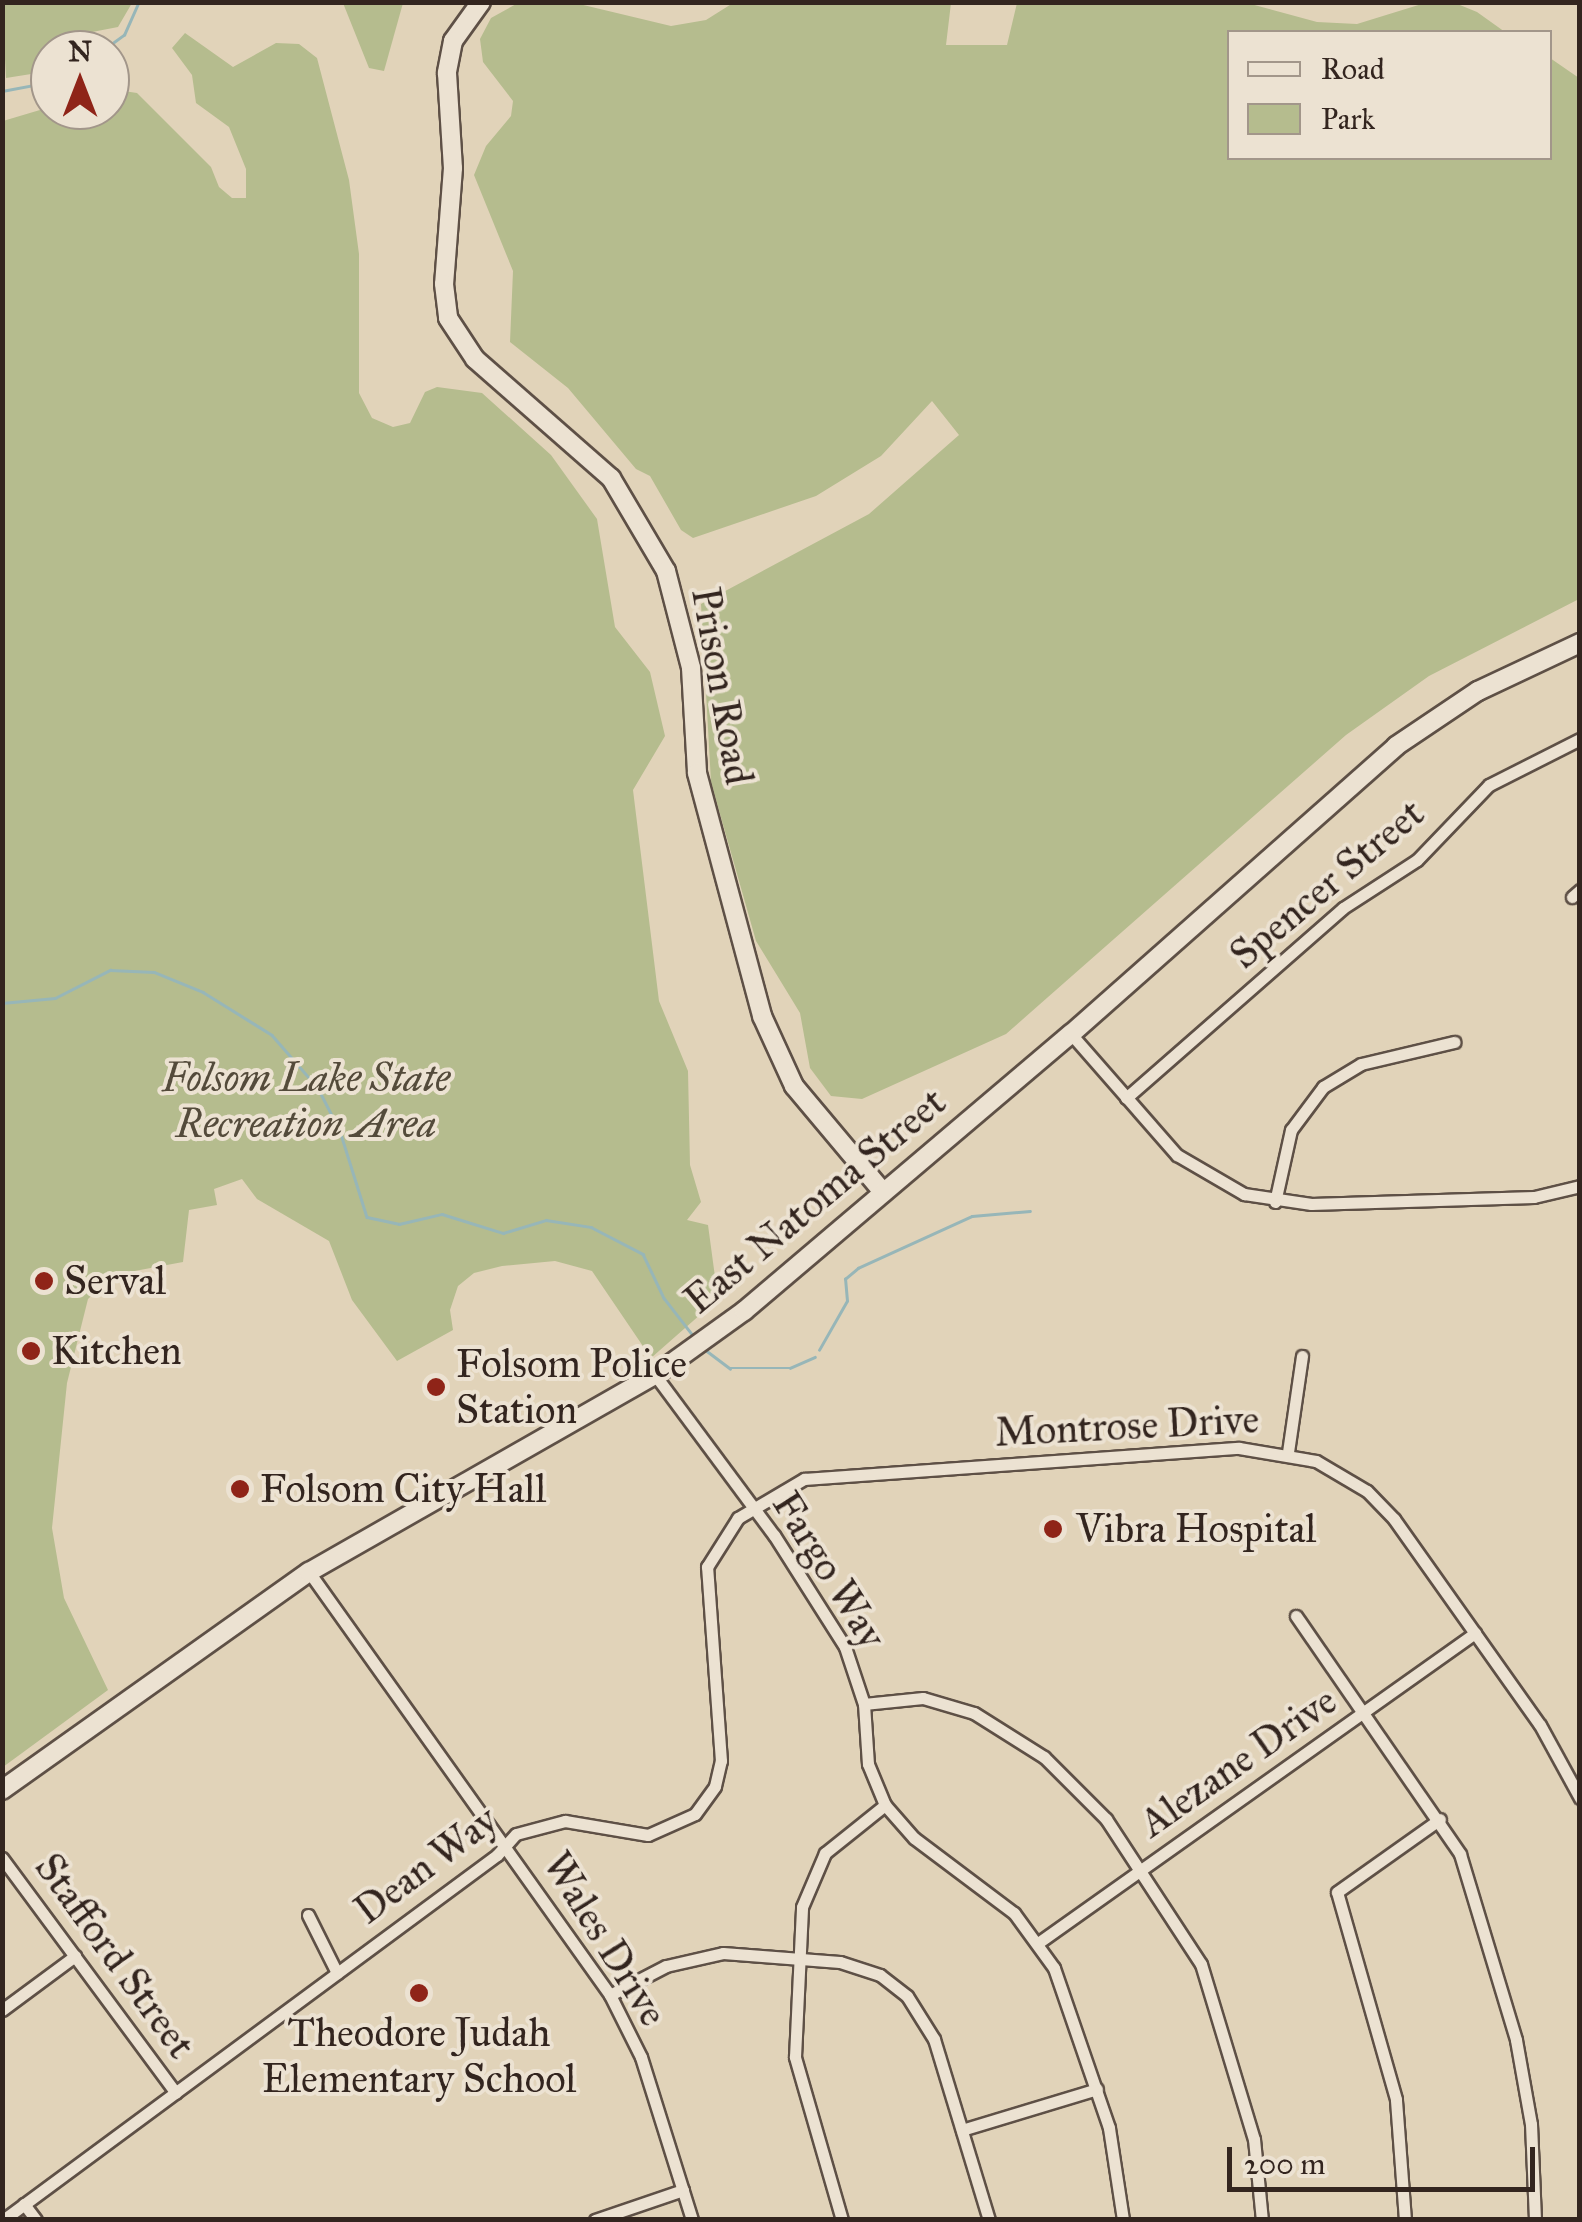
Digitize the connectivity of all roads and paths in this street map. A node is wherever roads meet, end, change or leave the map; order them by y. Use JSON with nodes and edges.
{"nodes":[{"id":1,"x":481,"y":2,"type":"edge"},
{"id":2,"x":1580,"y":643,"type":"edge"},
{"id":3,"x":1580,"y":739,"type":"edge"},
{"id":4,"x":1071,"y":1034,"type":"junction"},
{"id":5,"x":1454,"y":1042,"type":"dead end"},
{"id":6,"x":1126,"y":1098,"type":"junction"},
{"id":7,"x":1580,"y":1186,"type":"edge"},
{"id":8,"x":883,"y":1192,"type":"junction"},
{"id":9,"x":1274,"y":1202,"type":"junction"},
{"id":10,"x":1302,"y":1356,"type":"dead end"},
{"id":11,"x":662,"y":1370,"type":"junction"},
{"id":12,"x":1288,"y":1452,"type":"junction"},
{"id":13,"x":754,"y":1506,"type":"junction"},
{"id":14,"x":308,"y":1572,"type":"junction"},
{"id":15,"x":1296,"y":1616,"type":"dead end"},
{"id":16,"x":1476,"y":1633,"type":"junction"},
{"id":17,"x":864,"y":1704,"type":"junction"},
{"id":18,"x":1364,"y":1712,"type":"junction"},
{"id":19,"x":2,"y":1790,"type":"edge"},
{"id":20,"x":1578,"y":1791,"type":"edge"},
{"id":21,"x":885,"y":1805,"type":"junction"},
{"id":22,"x":1440,"y":1819,"type":"junction"},
{"id":23,"x":506,"y":1844,"type":"junction"},
{"id":24,"x":2,"y":1858,"type":"edge"},
{"id":25,"x":1142,"y":1870,"type":"junction"},
{"id":26,"x":308,"y":1915,"type":"dead end"},
{"id":27,"x":1038,"y":1943,"type":"junction"},
{"id":28,"x":75,"y":1956,"type":"junction"},
{"id":29,"x":797,"y":1958,"type":"junction"},
{"id":30,"x":338,"y":1973,"type":"junction"},
{"id":31,"x":610,"y":1995,"type":"junction"},
{"id":32,"x":2,"y":2010,"type":"edge"},
{"id":33,"x":1097,"y":2089,"type":"junction"},
{"id":34,"x":176,"y":2092,"type":"junction"},
{"id":35,"x":962,"y":2130,"type":"junction"},
{"id":36,"x":684,"y":2190,"type":"junction"},
{"id":37,"x":24,"y":2204,"type":"junction"},
{"id":38,"x":3,"y":2220,"type":"edge"},
{"id":39,"x":36,"y":2220,"type":"edge"},
{"id":40,"x":595,"y":2220,"type":"edge"},
{"id":41,"x":692,"y":2220,"type":"edge"},
{"id":42,"x":842,"y":2220,"type":"edge"},
{"id":43,"x":988,"y":2220,"type":"edge"},
{"id":44,"x":1123,"y":2220,"type":"edge"},
{"id":45,"x":1262,"y":2220,"type":"edge"},
{"id":46,"x":1405,"y":2220,"type":"edge"},
{"id":47,"x":1534,"y":2220,"type":"edge"}],
"edges":[{"from":1,"to":8,"type":"main road","name":"Prison Road"},
{"from":2,"to":4,"type":"main road","name":"East Natoma Street"},
{"from":3,"to":6,"type":"street","name":"Spencer Street"},
{"from":4,"to":6,"type":"street"},
{"from":4,"to":8,"type":"main road","name":"East Natoma Street"},
{"from":5,"to":9,"type":"street"},
{"from":6,"to":9,"type":"street"},
{"from":7,"to":9,"type":"street"},
{"from":8,"to":11,"type":"main road","name":"East Natoma Street"},
{"from":10,"to":12,"type":"street"},
{"from":11,"to":13,"type":"street","name":"Fargo Way"},
{"from":11,"to":14,"type":"main road","name":"East Natoma Street"},
{"from":12,"to":13,"type":"street","name":"Montrose Drive"},
{"from":12,"to":16,"type":"street","name":"Montrose Drive"},
{"from":13,"to":17,"type":"street","name":"Fargo Way"},
{"from":13,"to":23,"type":"street","name":"Dean Way"},
{"from":14,"to":19,"type":"main road","name":"East Natoma Street"},
{"from":14,"to":23,"type":"street","name":"Wales Drive"},
{"from":15,"to":18,"type":"street"},
{"from":16,"to":18,"type":"street","name":"Alezane Drive"},
{"from":16,"to":20,"type":"street","name":"Montrose Drive"},
{"from":17,"to":21,"type":"street","name":"Fargo Way"},
{"from":17,"to":25,"type":"street"},
{"from":18,"to":22,"type":"street"},
{"from":18,"to":25,"type":"street","name":"Alezane Drive"},
{"from":21,"to":27,"type":"street","name":"Fargo Way"},
{"from":21,"to":29,"type":"street"},
{"from":22,"to":46,"type":"street"},
{"from":22,"to":47,"type":"street"},
{"from":23,"to":30,"type":"street","name":"Dean Way"},
{"from":23,"to":31,"type":"street","name":"Wales Drive"},
{"from":24,"to":28,"type":"street","name":"Stafford Street"},
{"from":25,"to":27,"type":"street","name":"Alezane Drive"},
{"from":25,"to":45,"type":"street"},
{"from":26,"to":30,"type":"street"},
{"from":27,"to":33,"type":"street","name":"Fargo Way"},
{"from":28,"to":32,"type":"street"},
{"from":28,"to":34,"type":"street","name":"Stafford Street"},
{"from":29,"to":31,"type":"street"},
{"from":29,"to":35,"type":"street"},
{"from":29,"to":42,"type":"street"},
{"from":30,"to":34,"type":"street","name":"Dean Way"},
{"from":31,"to":36,"type":"street","name":"Wales Drive"},
{"from":33,"to":35,"type":"street"},
{"from":33,"to":44,"type":"street","name":"Fargo Way"},
{"from":34,"to":37,"type":"street","name":"Dean Way"},
{"from":35,"to":43,"type":"street"},
{"from":36,"to":40,"type":"street"},
{"from":36,"to":41,"type":"street","name":"Wales Drive"},
{"from":37,"to":38,"type":"street","name":"Dean Way"},
{"from":37,"to":39,"type":"street"}]}
